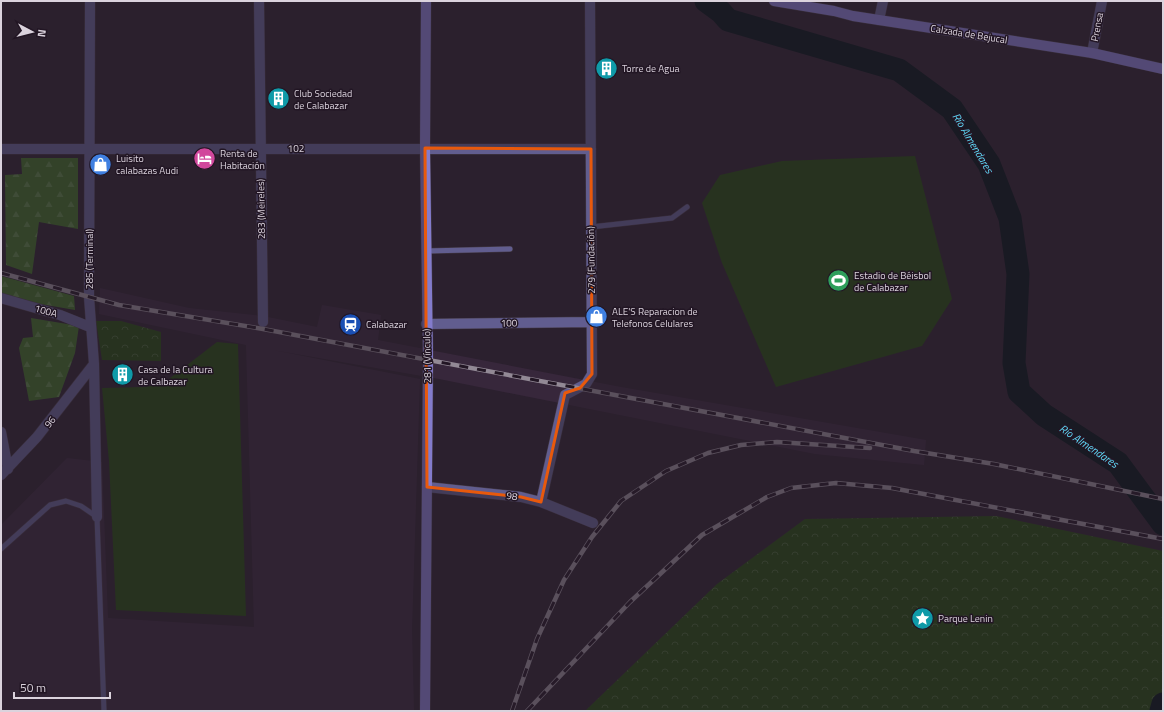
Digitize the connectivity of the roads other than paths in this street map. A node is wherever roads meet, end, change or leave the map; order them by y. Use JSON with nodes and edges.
{"nodes":[{"id":1,"x":90,"y":1,"type":"edge"},
{"id":2,"x":259,"y":1,"type":"edge"},
{"id":3,"x":426,"y":1,"type":"edge"},
{"id":4,"x":590,"y":1,"type":"edge"},
{"id":5,"x":774,"y":1,"type":"edge"},
{"id":6,"x":882,"y":1,"type":"edge"},
{"id":7,"x":1102,"y":1,"type":"edge"},
{"id":8,"x":879,"y":20,"type":"junction"},
{"id":9,"x":1092,"y":53,"type":"junction"},
{"id":10,"x":1163,"y":69,"type":"edge"},
{"id":11,"x":260,"y":148,"type":"junction"},
{"id":12,"x":425,"y":148,"type":"junction"},
{"id":13,"x":1,"y":149,"type":"edge"},
{"id":14,"x":88,"y":149,"type":"junction"},
{"id":15,"x":591,"y":149,"type":"junction"},
{"id":16,"x":687,"y":207,"type":"dead end"},
{"id":17,"x":590,"y":227,"type":"junction"},
{"id":18,"x":510,"y":249,"type":"dead end"},
{"id":19,"x":426,"y":251,"type":"junction"},
{"id":20,"x":1,"y":298,"type":"edge"},
{"id":21,"x":263,"y":322,"type":"dead end"},
{"id":22,"x":592,"y":322,"type":"junction"},
{"id":23,"x":426,"y":324,"type":"junction"},
{"id":24,"x":90,"y":327,"type":"junction"},
{"id":25,"x":94,"y":364,"type":"junction"},
{"id":26,"x":1,"y":432,"type":"edge"},
{"id":27,"x":5,"y":472,"type":"edge"},
{"id":28,"x":427,"y":487,"type":"junction"},
{"id":29,"x":541,"y":502,"type":"junction"},
{"id":30,"x":98,"y":517,"type":"junction"},
{"id":31,"x":593,"y":523,"type":"dead end"},
{"id":32,"x":1,"y":549,"type":"edge"},
{"id":33,"x":104,"y":711,"type":"edge"},
{"id":34,"x":425,"y":711,"type":"edge"}],
"edges":[{"from":1,"to":14,"type":"street","name":"285 (Terminal)"},
{"from":2,"to":11,"type":"street","name":"283 (Meireles)"},
{"from":3,"to":12,"type":"main road","name":"281 (Vínculo)"},
{"from":4,"to":15,"type":"street","name":"279 (Fundación)"},
{"from":5,"to":8,"type":"main road","name":"Calzada de Bejucal"},
{"from":6,"to":8,"type":"street"},
{"from":7,"to":9,"type":"street","name":"Prensa"},
{"from":8,"to":9,"type":"main road","name":"Calzada de Bejucal"},
{"from":9,"to":10,"type":"main road","name":"Calzada de Bejucal"},
{"from":11,"to":12,"type":"street","name":"102"},
{"from":11,"to":14,"type":"street","name":"102"},
{"from":11,"to":21,"type":"street","name":"283 (Meireles)"},
{"from":12,"to":15,"type":"street","name":"102"},
{"from":12,"to":19,"type":"main road","name":"281 (Vínculo)"},
{"from":13,"to":14,"type":"street","name":"102"},
{"from":14,"to":24,"type":"street","name":"285 (Terminal)"},
{"from":15,"to":17,"type":"street","name":"279 (Fundación)"},
{"from":16,"to":17,"type":"lane"},
{"from":17,"to":22,"type":"street","name":"279 (Fundación)"},
{"from":18,"to":19,"type":"lane"},
{"from":19,"to":23,"type":"main road","name":"281 (Vínculo)"},
{"from":20,"to":24,"type":"street","name":"100A"},
{"from":22,"to":23,"type":"street","name":"100"},
{"from":22,"to":29,"type":"street","name":"279 (Fundación)"},
{"from":23,"to":28,"type":"main road","name":"281 (Vínculo)"},
{"from":24,"to":25,"type":"street","name":"285 (Terminal)"},
{"from":25,"to":27,"type":"street","name":"96"},
{"from":25,"to":30,"type":"street","name":"285 (Terminal)"},
{"from":26,"to":27,"type":"street"},
{"from":28,"to":29,"type":"street","name":"98"},
{"from":28,"to":34,"type":"main road","name":"281 (Vínculo)"},
{"from":29,"to":31,"type":"street","name":"98"},
{"from":30,"to":32,"type":"lane"},
{"from":30,"to":33,"type":"lane"}]}
